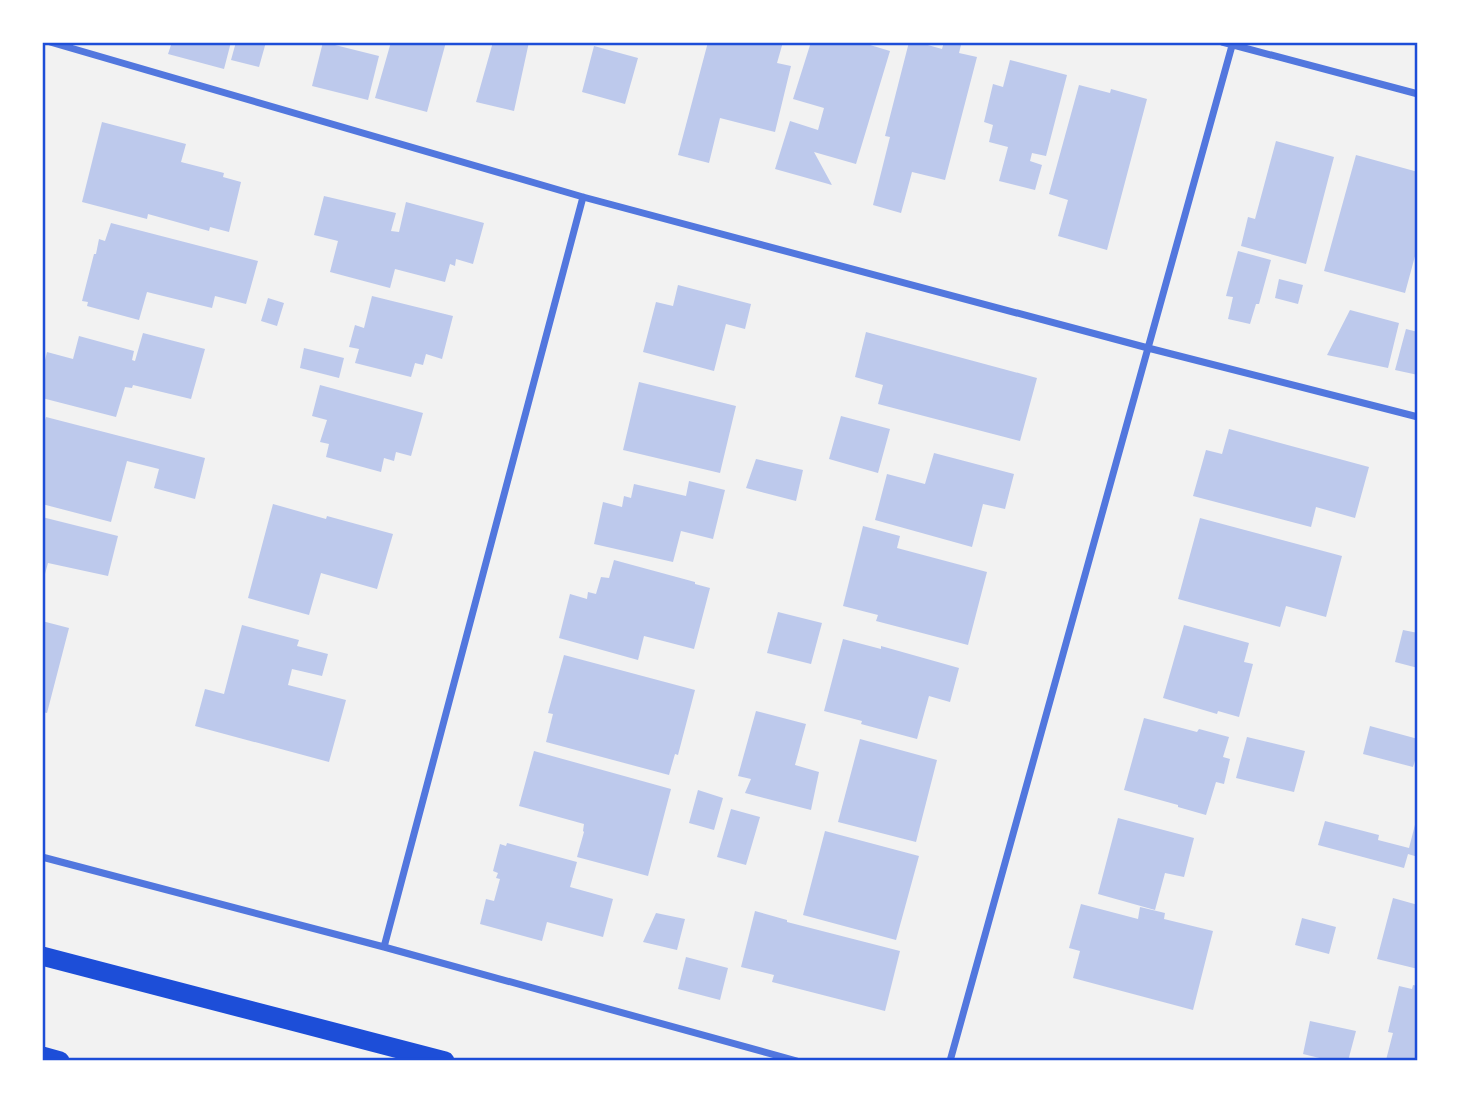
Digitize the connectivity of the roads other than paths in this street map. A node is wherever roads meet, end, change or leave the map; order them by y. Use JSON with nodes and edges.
{"nodes":[{"id":1,"x":50,"y":42,"type":"edge"},
{"id":2,"x":1222,"y":42,"type":"edge"},
{"id":3,"x":1232,"y":43,"type":"edge"},
{"id":4,"x":1418,"y":94,"type":"edge"},
{"id":5,"x":583,"y":197,"type":"junction"},
{"id":6,"x":1148,"y":348,"type":"junction"},
{"id":7,"x":1418,"y":417,"type":"edge"},
{"id":8,"x":42,"y":857,"type":"edge"},
{"id":9,"x":384,"y":947,"type":"junction"},
{"id":10,"x":42,"y":956,"type":"edge"},
{"id":11,"x":42,"y":1056,"type":"edge"},
{"id":12,"x":60,"y":1061,"type":"edge"},
{"id":13,"x":445,"y":1061,"type":"edge"},
{"id":14,"x":797,"y":1061,"type":"edge"},
{"id":15,"x":950,"y":1061,"type":"edge"}],
"edges":[{"from":1,"to":5,"type":"street"},
{"from":2,"to":3,"type":"street"},
{"from":3,"to":4,"type":"street"},
{"from":3,"to":6,"type":"street"},
{"from":5,"to":6,"type":"street"},
{"from":5,"to":9,"type":"street"},
{"from":6,"to":7,"type":"street"},
{"from":6,"to":15,"type":"street"},
{"from":8,"to":9,"type":"street"},
{"from":9,"to":14,"type":"street"},
{"from":10,"to":13,"type":"highway"},
{"from":11,"to":12,"type":"highway"}]}
